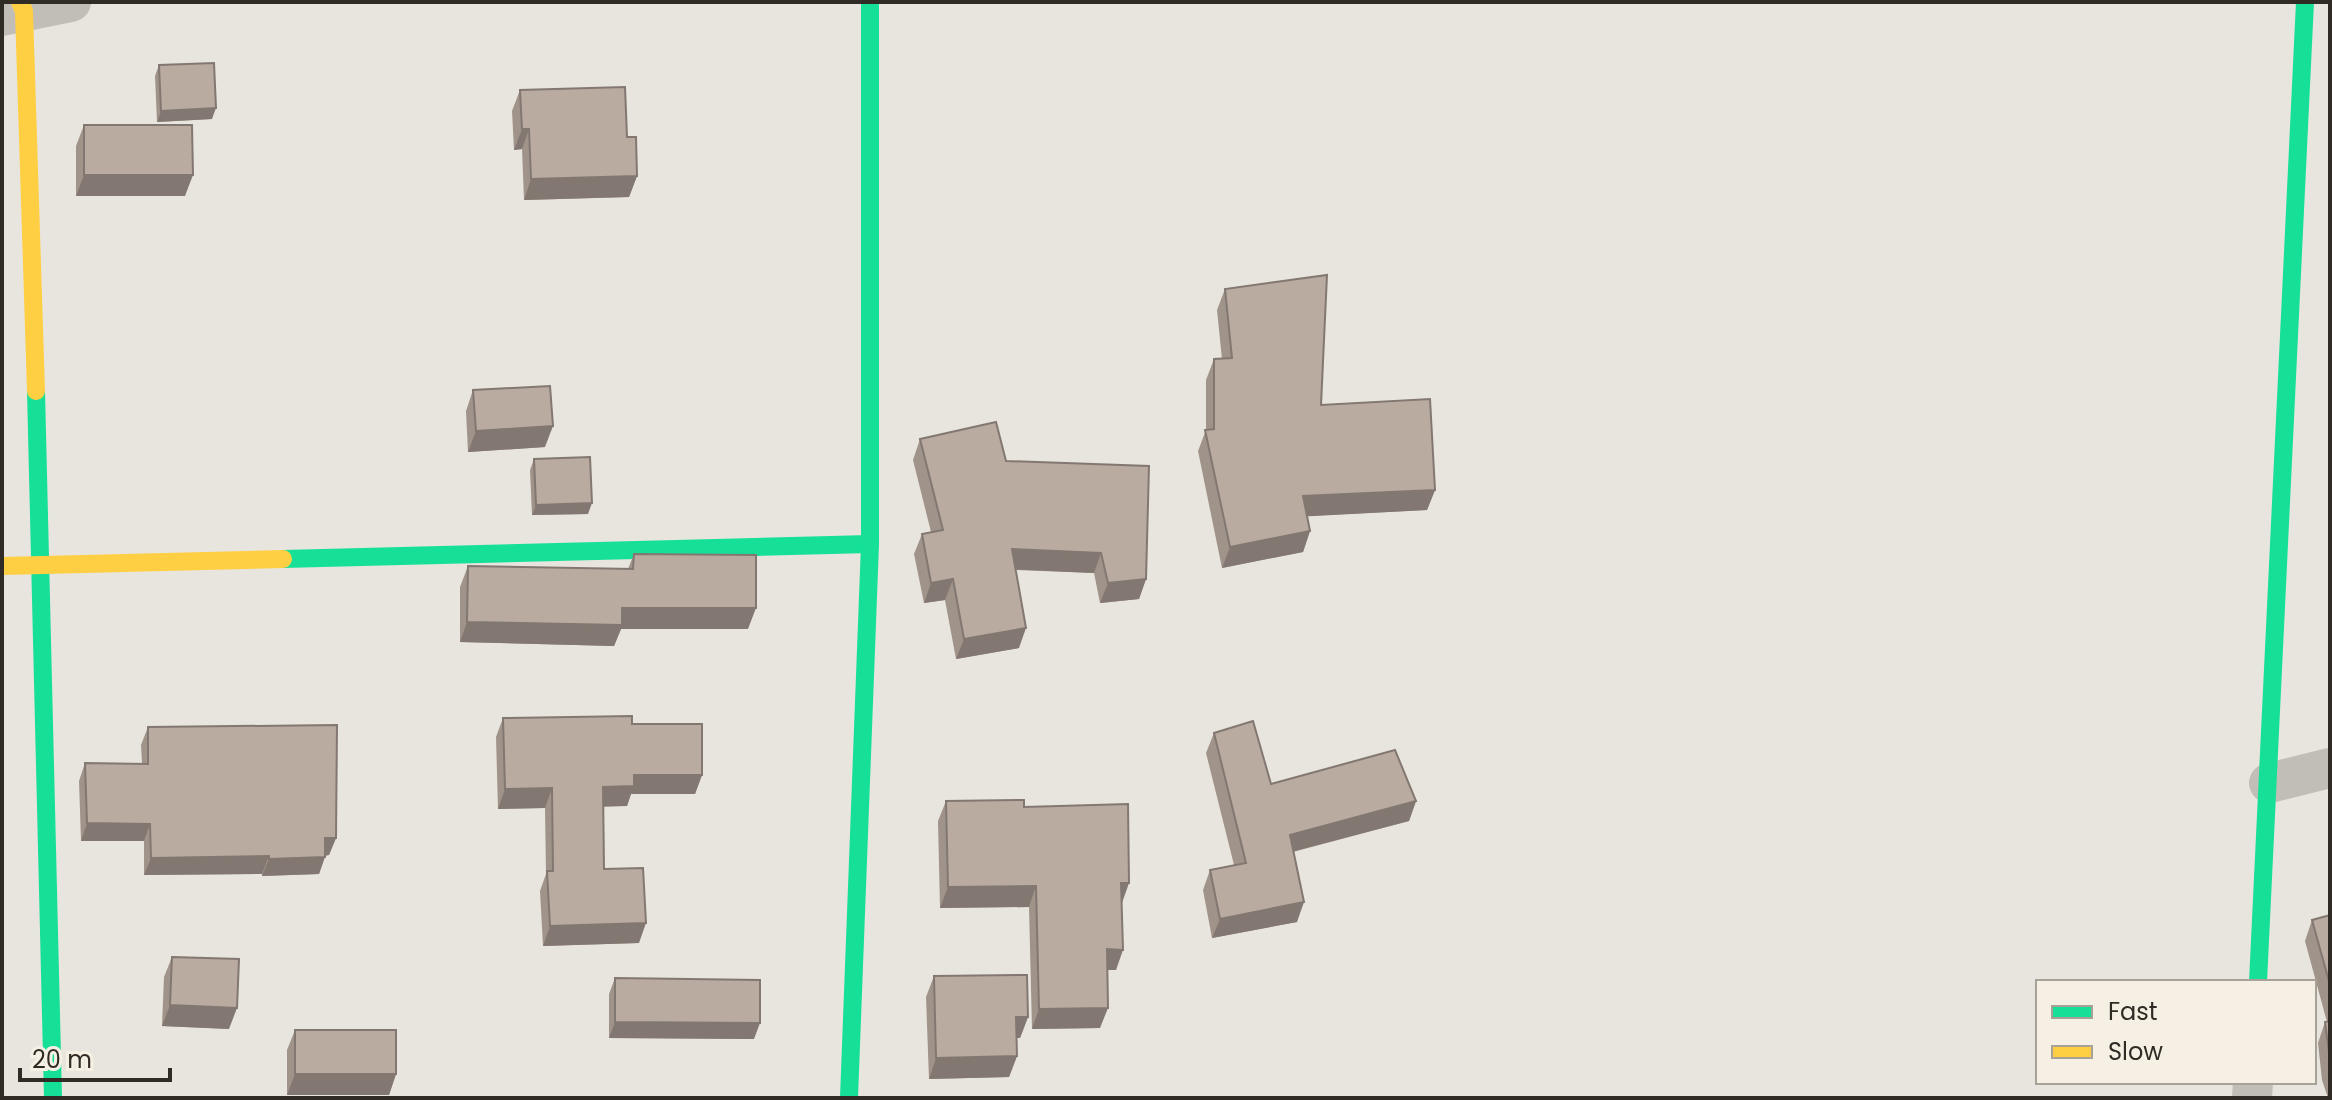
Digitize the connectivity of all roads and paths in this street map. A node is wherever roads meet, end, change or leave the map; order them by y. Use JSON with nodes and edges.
{"nodes":[{"id":1,"x":71,"y":2,"type":"edge"},
{"id":2,"x":870,"y":2,"type":"edge"},
{"id":3,"x":2305,"y":2,"type":"edge"},
{"id":4,"x":15,"y":10,"type":"edge"},
{"id":5,"x":870,"y":544,"type":"junction"},
{"id":6,"x":42,"y":565,"type":"junction"},
{"id":7,"x":2,"y":566,"type":"edge"},
{"id":8,"x":2330,"y":768,"type":"edge"},
{"id":9,"x":2269,"y":783,"type":"junction"},
{"id":10,"x":2258,"y":980,"type":"edge"},
{"id":11,"x":53,"y":1098,"type":"edge"},
{"id":12,"x":849,"y":1098,"type":"edge"}],
"edges":[{"from":1,"to":4,"type":"street"},
{"from":2,"to":5,"type":"street"},
{"from":3,"to":9,"type":"street"},
{"from":4,"to":6,"type":"street"},
{"from":5,"to":6,"type":"street"},
{"from":5,"to":12,"type":"street"},
{"from":6,"to":7,"type":"street"},
{"from":6,"to":11,"type":"street"},
{"from":8,"to":9,"type":"street"},
{"from":9,"to":10,"type":"street"}]}
